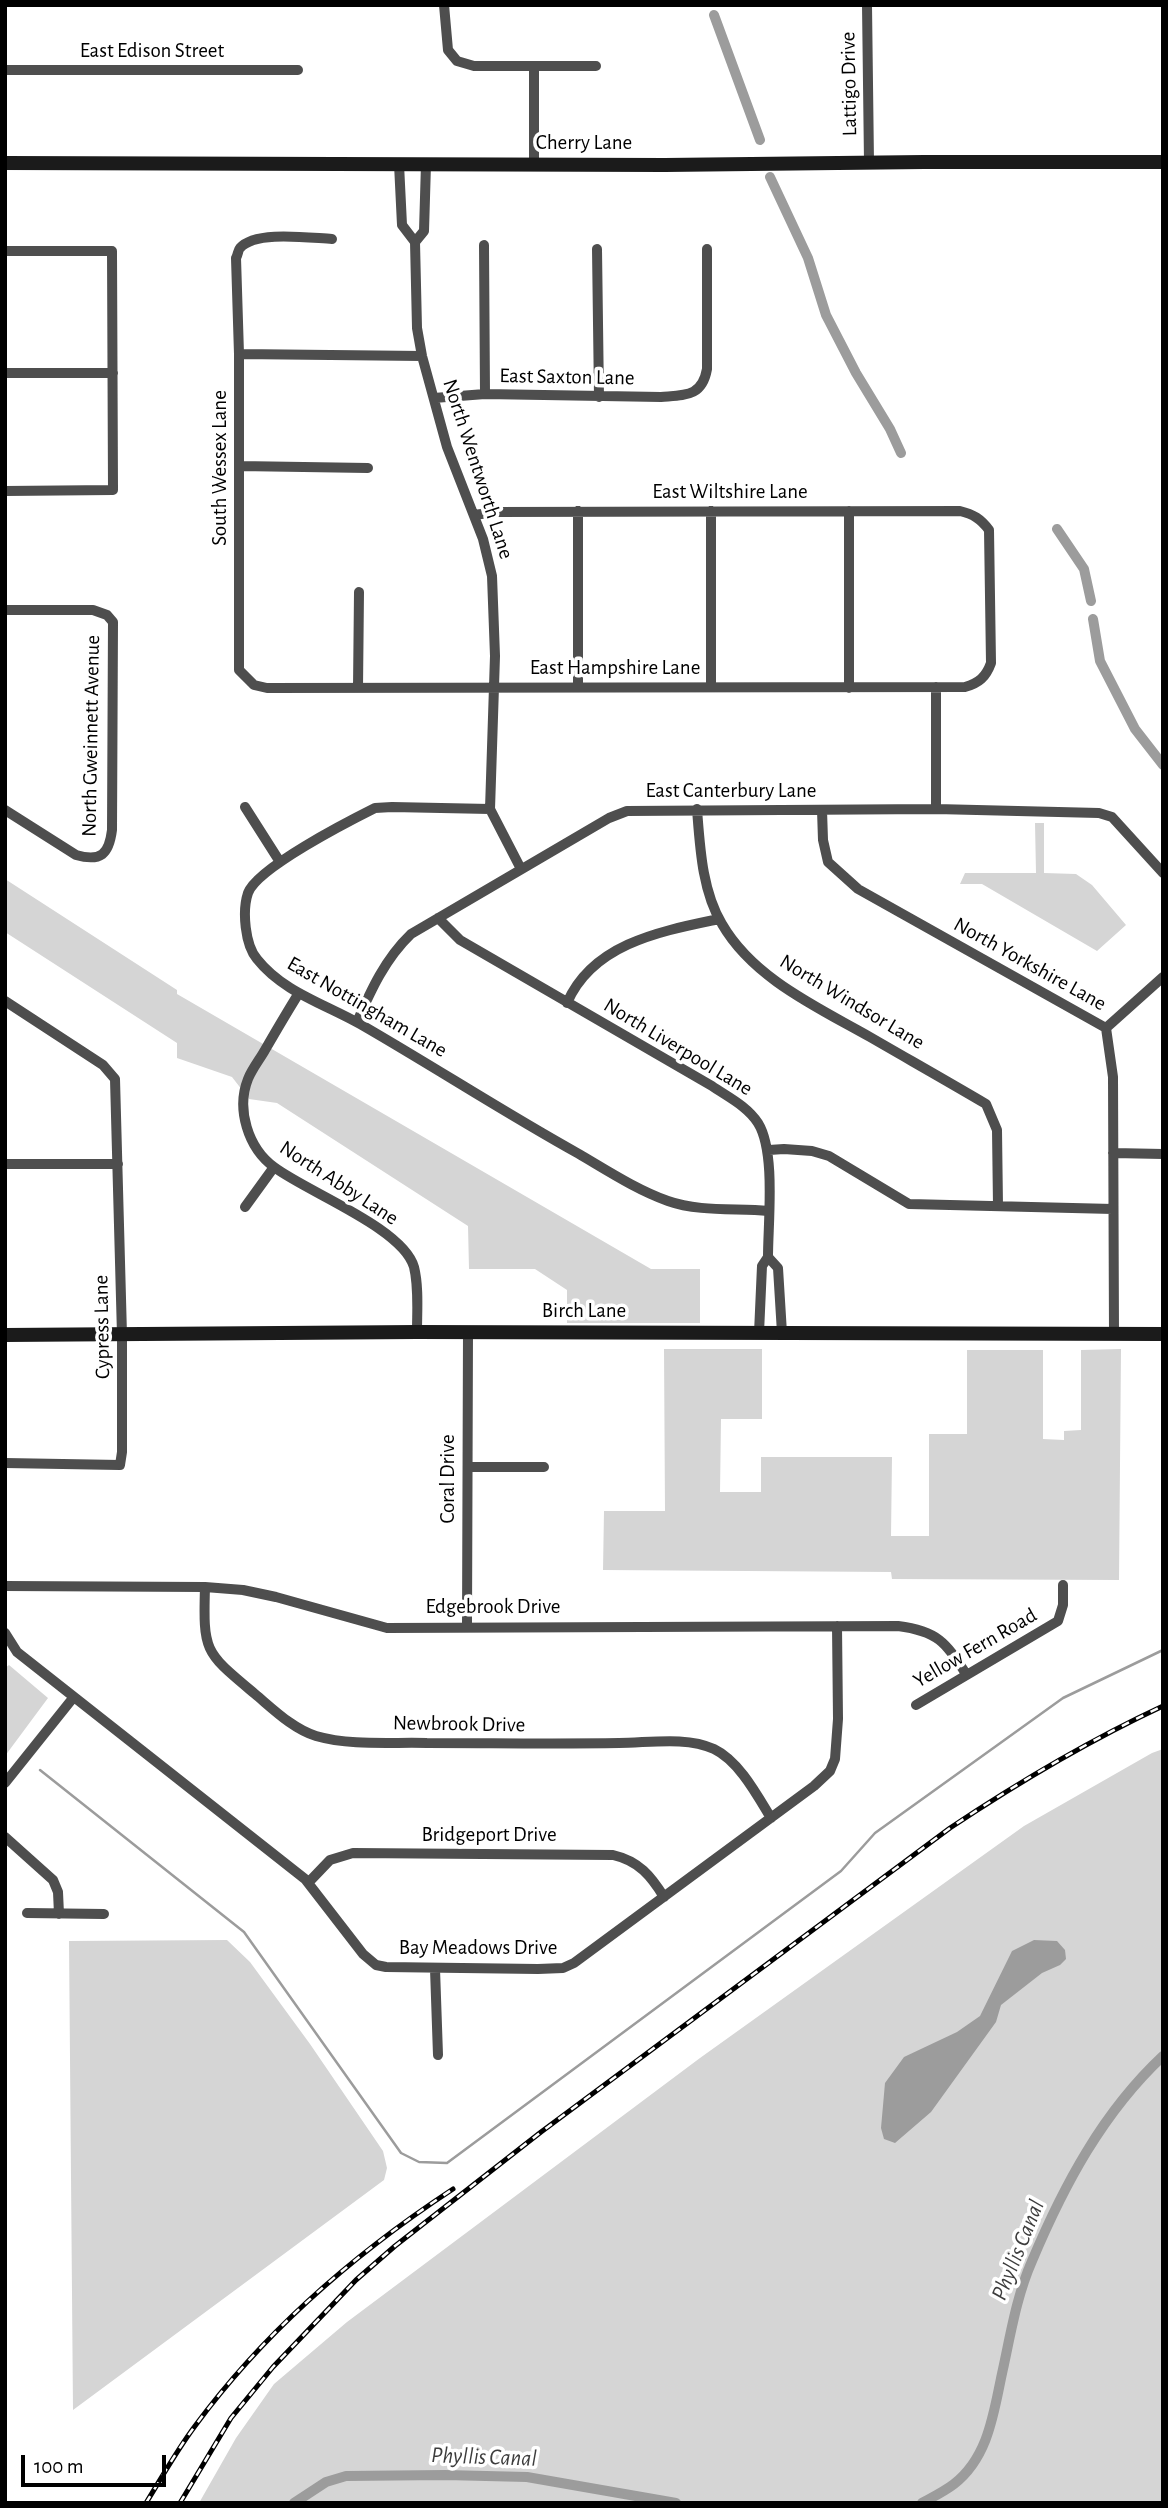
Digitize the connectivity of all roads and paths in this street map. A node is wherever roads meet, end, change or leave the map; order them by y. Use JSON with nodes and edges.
{"nodes":[{"id":1,"x":444,"y":5,"type":"edge"},
{"id":2,"x":867,"y":5,"type":"edge"},
{"id":3,"x":534,"y":66,"type":"junction"},
{"id":4,"x":596,"y":66,"type":"dead end"},
{"id":5,"x":5,"y":70,"type":"edge"},
{"id":6,"x":298,"y":70,"type":"dead end"},
{"id":7,"x":869,"y":162,"type":"junction"},
{"id":8,"x":1163,"y":162,"type":"edge"},
{"id":9,"x":5,"y":163,"type":"edge"},
{"id":10,"x":399,"y":164,"type":"junction"},
{"id":11,"x":426,"y":164,"type":"junction"},
{"id":12,"x":534,"y":164,"type":"junction"},
{"id":13,"x":332,"y":239,"type":"dead end"},
{"id":14,"x":415,"y":242,"type":"junction"},
{"id":15,"x":484,"y":245,"type":"dead end"},
{"id":16,"x":597,"y":249,"type":"dead end"},
{"id":17,"x":707,"y":249,"type":"dead end"},
{"id":18,"x":5,"y":251,"type":"edge"},
{"id":19,"x":239,"y":354,"type":"junction"},
{"id":20,"x":422,"y":356,"type":"junction"},
{"id":21,"x":5,"y":373,"type":"edge"},
{"id":22,"x":113,"y":373,"type":"junction"},
{"id":23,"x":485,"y":394,"type":"junction"},
{"id":24,"x":599,"y":397,"type":"junction"},
{"id":25,"x":434,"y":398,"type":"junction"},
{"id":26,"x":239,"y":466,"type":"junction"},
{"id":27,"x":368,"y":468,"type":"dead end"},
{"id":28,"x":5,"y":491,"type":"edge"},
{"id":29,"x":711,"y":511,"type":"junction"},
{"id":30,"x":578,"y":512,"type":"junction"},
{"id":31,"x":849,"y":512,"type":"junction"},
{"id":32,"x":474,"y":515,"type":"junction"},
{"id":33,"x":359,"y":592,"type":"dead end"},
{"id":34,"x":5,"y":610,"type":"edge"},
{"id":35,"x":252,"y":683,"type":"joint"},
{"id":36,"x":977,"y":683,"type":"joint"},
{"id":37,"x":494,"y":687,"type":"junction"},
{"id":38,"x":578,"y":687,"type":"junction"},
{"id":39,"x":711,"y":687,"type":"junction"},
{"id":40,"x":936,"y":687,"type":"junction"},
{"id":41,"x":358,"y":688,"type":"junction"},
{"id":42,"x":849,"y":688,"type":"junction"},
{"id":43,"x":245,"y":807,"type":"dead end"},
{"id":44,"x":491,"y":809,"type":"junction"},
{"id":45,"x":697,"y":809,"type":"junction"},
{"id":46,"x":936,"y":809,"type":"junction"},
{"id":47,"x":5,"y":810,"type":"edge"},
{"id":48,"x":822,"y":810,"type":"junction"},
{"id":49,"x":280,"y":862,"type":"junction"},
{"id":50,"x":521,"y":869,"type":"junction"},
{"id":51,"x":1163,"y":873,"type":"edge"},
{"id":52,"x":438,"y":918,"type":"junction"},
{"id":53,"x":719,"y":919,"type":"junction"},
{"id":54,"x":1163,"y":977,"type":"edge"},
{"id":55,"x":299,"y":993,"type":"junction"},
{"id":56,"x":5,"y":1001,"type":"edge"},
{"id":57,"x":567,"y":1003,"type":"junction"},
{"id":58,"x":357,"y":1022,"type":"junction"},
{"id":59,"x":1105,"y":1028,"type":"junction"},
{"id":60,"x":769,"y":1150,"type":"junction"},
{"id":61,"x":1113,"y":1153,"type":"junction"},
{"id":62,"x":1163,"y":1154,"type":"edge"},
{"id":63,"x":5,"y":1164,"type":"edge"},
{"id":64,"x":118,"y":1164,"type":"junction"},
{"id":65,"x":274,"y":1167,"type":"junction"},
{"id":66,"x":998,"y":1206,"type":"junction"},
{"id":67,"x":245,"y":1207,"type":"dead end"},
{"id":68,"x":1113,"y":1209,"type":"junction"},
{"id":69,"x":768,"y":1211,"type":"junction"},
{"id":70,"x":768,"y":1257,"type":"junction"},
{"id":71,"x":417,"y":1332,"type":"junction"},
{"id":72,"x":468,"y":1332,"type":"junction"},
{"id":73,"x":760,"y":1333,"type":"junction"},
{"id":74,"x":782,"y":1333,"type":"junction"},
{"id":75,"x":1114,"y":1334,"type":"junction"},
{"id":76,"x":1163,"y":1334,"type":"edge"},
{"id":77,"x":5,"y":1335,"type":"edge"},
{"id":78,"x":122,"y":1335,"type":"junction"},
{"id":79,"x":5,"y":1463,"type":"edge"},
{"id":80,"x":468,"y":1467,"type":"junction"},
{"id":81,"x":544,"y":1467,"type":"dead end"},
{"id":82,"x":1063,"y":1585,"type":"dead end"},
{"id":83,"x":5,"y":1586,"type":"edge"},
{"id":84,"x":205,"y":1587,"type":"junction"},
{"id":85,"x":467,"y":1626,"type":"junction"},
{"id":86,"x":837,"y":1626,"type":"junction"},
{"id":87,"x":5,"y":1633,"type":"edge"},
{"id":88,"x":966,"y":1674,"type":"junction"},
{"id":89,"x":73,"y":1698,"type":"junction"},
{"id":90,"x":916,"y":1705,"type":"dead end"},
{"id":91,"x":5,"y":1783,"type":"edge"},
{"id":92,"x":771,"y":1818,"type":"junction"},
{"id":93,"x":5,"y":1837,"type":"edge"},
{"id":94,"x":308,"y":1883,"type":"junction"},
{"id":95,"x":664,"y":1897,"type":"junction"},
{"id":96,"x":27,"y":1913,"type":"dead end"},
{"id":97,"x":59,"y":1914,"type":"junction"},
{"id":98,"x":104,"y":1914,"type":"dead end"},
{"id":99,"x":435,"y":1969,"type":"junction"},
{"id":100,"x":438,"y":2055,"type":"dead end"}],
"edges":[{"from":1,"to":3,"type":"street"},
{"from":2,"to":7,"type":"street","name":"Lattigo Drive"},
{"from":3,"to":4,"type":"street"},
{"from":3,"to":12,"type":"street"},
{"from":5,"to":6,"type":"street","name":"East Edison Street"},
{"from":7,"to":8,"type":"street","name":"Cherry Lane"},
{"from":7,"to":12,"type":"street","name":"Cherry Lane"},
{"from":9,"to":10,"type":"street","name":"Cherry Lane"},
{"from":10,"to":11,"type":"street","name":"Cherry Lane"},
{"from":10,"to":14,"type":"street","name":"North Wentworth Lane"},
{"from":11,"to":12,"type":"street","name":"Cherry Lane"},
{"from":11,"to":14,"type":"street","name":"North Wentworth Lane"},
{"from":13,"to":19,"type":"street","name":"South Wessex Lane"},
{"from":14,"to":20,"type":"street","name":"North Wentworth Lane"},
{"from":15,"to":23,"type":"street"},
{"from":16,"to":24,"type":"street"},
{"from":17,"to":24,"type":"street","name":"East Saxton Lane"},
{"from":18,"to":22,"type":"street"},
{"from":19,"to":20,"type":"street"},
{"from":19,"to":26,"type":"street","name":"South Wessex Lane"},
{"from":20,"to":25,"type":"street","name":"North Wentworth Lane"},
{"from":21,"to":22,"type":"street"},
{"from":22,"to":28,"type":"street"},
{"from":23,"to":24,"type":"street","name":"East Saxton Lane"},
{"from":23,"to":25,"type":"street","name":"East Saxton Lane"},
{"from":25,"to":32,"type":"street","name":"North Wentworth Lane"},
{"from":26,"to":27,"type":"street"},
{"from":26,"to":35,"type":"street","name":"South Wessex Lane"},
{"from":29,"to":30,"type":"street","name":"East Wiltshire Lane"},
{"from":29,"to":31,"type":"street","name":"East Wiltshire Lane"},
{"from":29,"to":39,"type":"street"},
{"from":30,"to":32,"type":"street","name":"East Wiltshire Lane"},
{"from":30,"to":38,"type":"street"},
{"from":31,"to":36,"type":"street","name":"East Wiltshire Lane"},
{"from":31,"to":42,"type":"street"},
{"from":32,"to":37,"type":"street","name":"North Wentworth Lane"},
{"from":33,"to":41,"type":"street"},
{"from":34,"to":47,"type":"street","name":"North Gweinnett Avenue"},
{"from":35,"to":41,"type":"street","name":"East Hampshire Lane"},
{"from":36,"to":40,"type":"street","name":"East Hampshire Lane"},
{"from":37,"to":38,"type":"street","name":"East Hampshire Lane"},
{"from":37,"to":41,"type":"street","name":"East Hampshire Lane"},
{"from":37,"to":44,"type":"street","name":"North Wentworth Lane"},
{"from":38,"to":39,"type":"street","name":"East Hampshire Lane"},
{"from":39,"to":42,"type":"street","name":"East Hampshire Lane"},
{"from":40,"to":42,"type":"street","name":"East Hampshire Lane"},
{"from":40,"to":46,"type":"street"},
{"from":43,"to":49,"type":"street"},
{"from":44,"to":49,"type":"street","name":"East Nottingham Lane"},
{"from":44,"to":50,"type":"street","name":"North Wentworth Lane"},
{"from":45,"to":48,"type":"street","name":"East Canterbury Lane"},
{"from":45,"to":50,"type":"street","name":"East Canterbury Lane"},
{"from":45,"to":53,"type":"street","name":"North Windsor Lane"},
{"from":46,"to":48,"type":"street","name":"East Canterbury Lane"},
{"from":46,"to":51,"type":"street","name":"East Canterbury Lane"},
{"from":48,"to":59,"type":"street","name":"North Yorkshire Lane"},
{"from":49,"to":55,"type":"street","name":"East Nottingham Lane"},
{"from":50,"to":52,"type":"street","name":"East Canterbury Lane"},
{"from":52,"to":57,"type":"street","name":"North Liverpool Lane"},
{"from":52,"to":58,"type":"street","name":"East Canterbury Lane"},
{"from":53,"to":57,"type":"street"},
{"from":53,"to":66,"type":"street","name":"North Windsor Lane"},
{"from":54,"to":59,"type":"street"},
{"from":55,"to":58,"type":"street","name":"East Nottingham Lane"},
{"from":55,"to":65,"type":"street","name":"North Abby Lane"},
{"from":56,"to":64,"type":"street","name":"Cypress Lane"},
{"from":57,"to":60,"type":"street","name":"North Liverpool Lane"},
{"from":58,"to":69,"type":"street","name":"East Nottingham Lane"},
{"from":59,"to":61,"type":"street","name":"North Yorkshire Lane"},
{"from":60,"to":66,"type":"street"},
{"from":60,"to":69,"type":"street","name":"North Liverpool Lane"},
{"from":61,"to":62,"type":"street"},
{"from":61,"to":68,"type":"street","name":"North Yorkshire Lane"},
{"from":63,"to":64,"type":"street"},
{"from":64,"to":78,"type":"street","name":"Cypress Lane"},
{"from":65,"to":67,"type":"street"},
{"from":65,"to":71,"type":"street","name":"North Abby Lane"},
{"from":66,"to":68,"type":"street"},
{"from":68,"to":75,"type":"street","name":"North Yorkshire Lane"},
{"from":69,"to":70,"type":"street","name":"North Liverpool Lane"},
{"from":70,"to":73,"type":"street","name":"North Liverpool Lane"},
{"from":70,"to":74,"type":"street","name":"North Liverpool Lane"},
{"from":71,"to":72,"type":"street","name":"Birch Lane"},
{"from":71,"to":78,"type":"street","name":"Birch Lane"},
{"from":72,"to":73,"type":"street","name":"Birch Lane"},
{"from":72,"to":80,"type":"street","name":"Coral Drive"},
{"from":73,"to":74,"type":"street","name":"Birch Lane"},
{"from":74,"to":75,"type":"street","name":"Birch Lane"},
{"from":75,"to":76,"type":"street","name":"Birch Lane"},
{"from":77,"to":78,"type":"street","name":"Birch Lane"},
{"from":78,"to":79,"type":"street","name":"Cypress Lane"},
{"from":80,"to":81,"type":"street"},
{"from":80,"to":85,"type":"street","name":"Coral Drive"},
{"from":82,"to":88,"type":"street","name":"Yellow Fern Road"},
{"from":83,"to":84,"type":"street","name":"Edgebrook Drive"},
{"from":84,"to":85,"type":"street","name":"Edgebrook Drive"},
{"from":84,"to":92,"type":"street","name":"Newbrook Drive"},
{"from":85,"to":86,"type":"street","name":"Edgebrook Drive"},
{"from":86,"to":88,"type":"street","name":"Edgebrook Drive"},
{"from":86,"to":92,"type":"street","name":"Bay Meadows Drive"},
{"from":87,"to":89,"type":"street","name":"Bay Meadows Drive"},
{"from":88,"to":90,"type":"street","name":"Yellow Fern Road"},
{"from":89,"to":91,"type":"street"},
{"from":89,"to":94,"type":"street","name":"Bay Meadows Drive"},
{"from":92,"to":95,"type":"street","name":"Bay Meadows Drive"},
{"from":93,"to":97,"type":"street"},
{"from":94,"to":95,"type":"street","name":"Bridgeport Drive"},
{"from":94,"to":99,"type":"street","name":"Bay Meadows Drive"},
{"from":95,"to":99,"type":"street","name":"Bay Meadows Drive"},
{"from":96,"to":97,"type":"street"},
{"from":97,"to":98,"type":"street"},
{"from":99,"to":100,"type":"street"}]}
